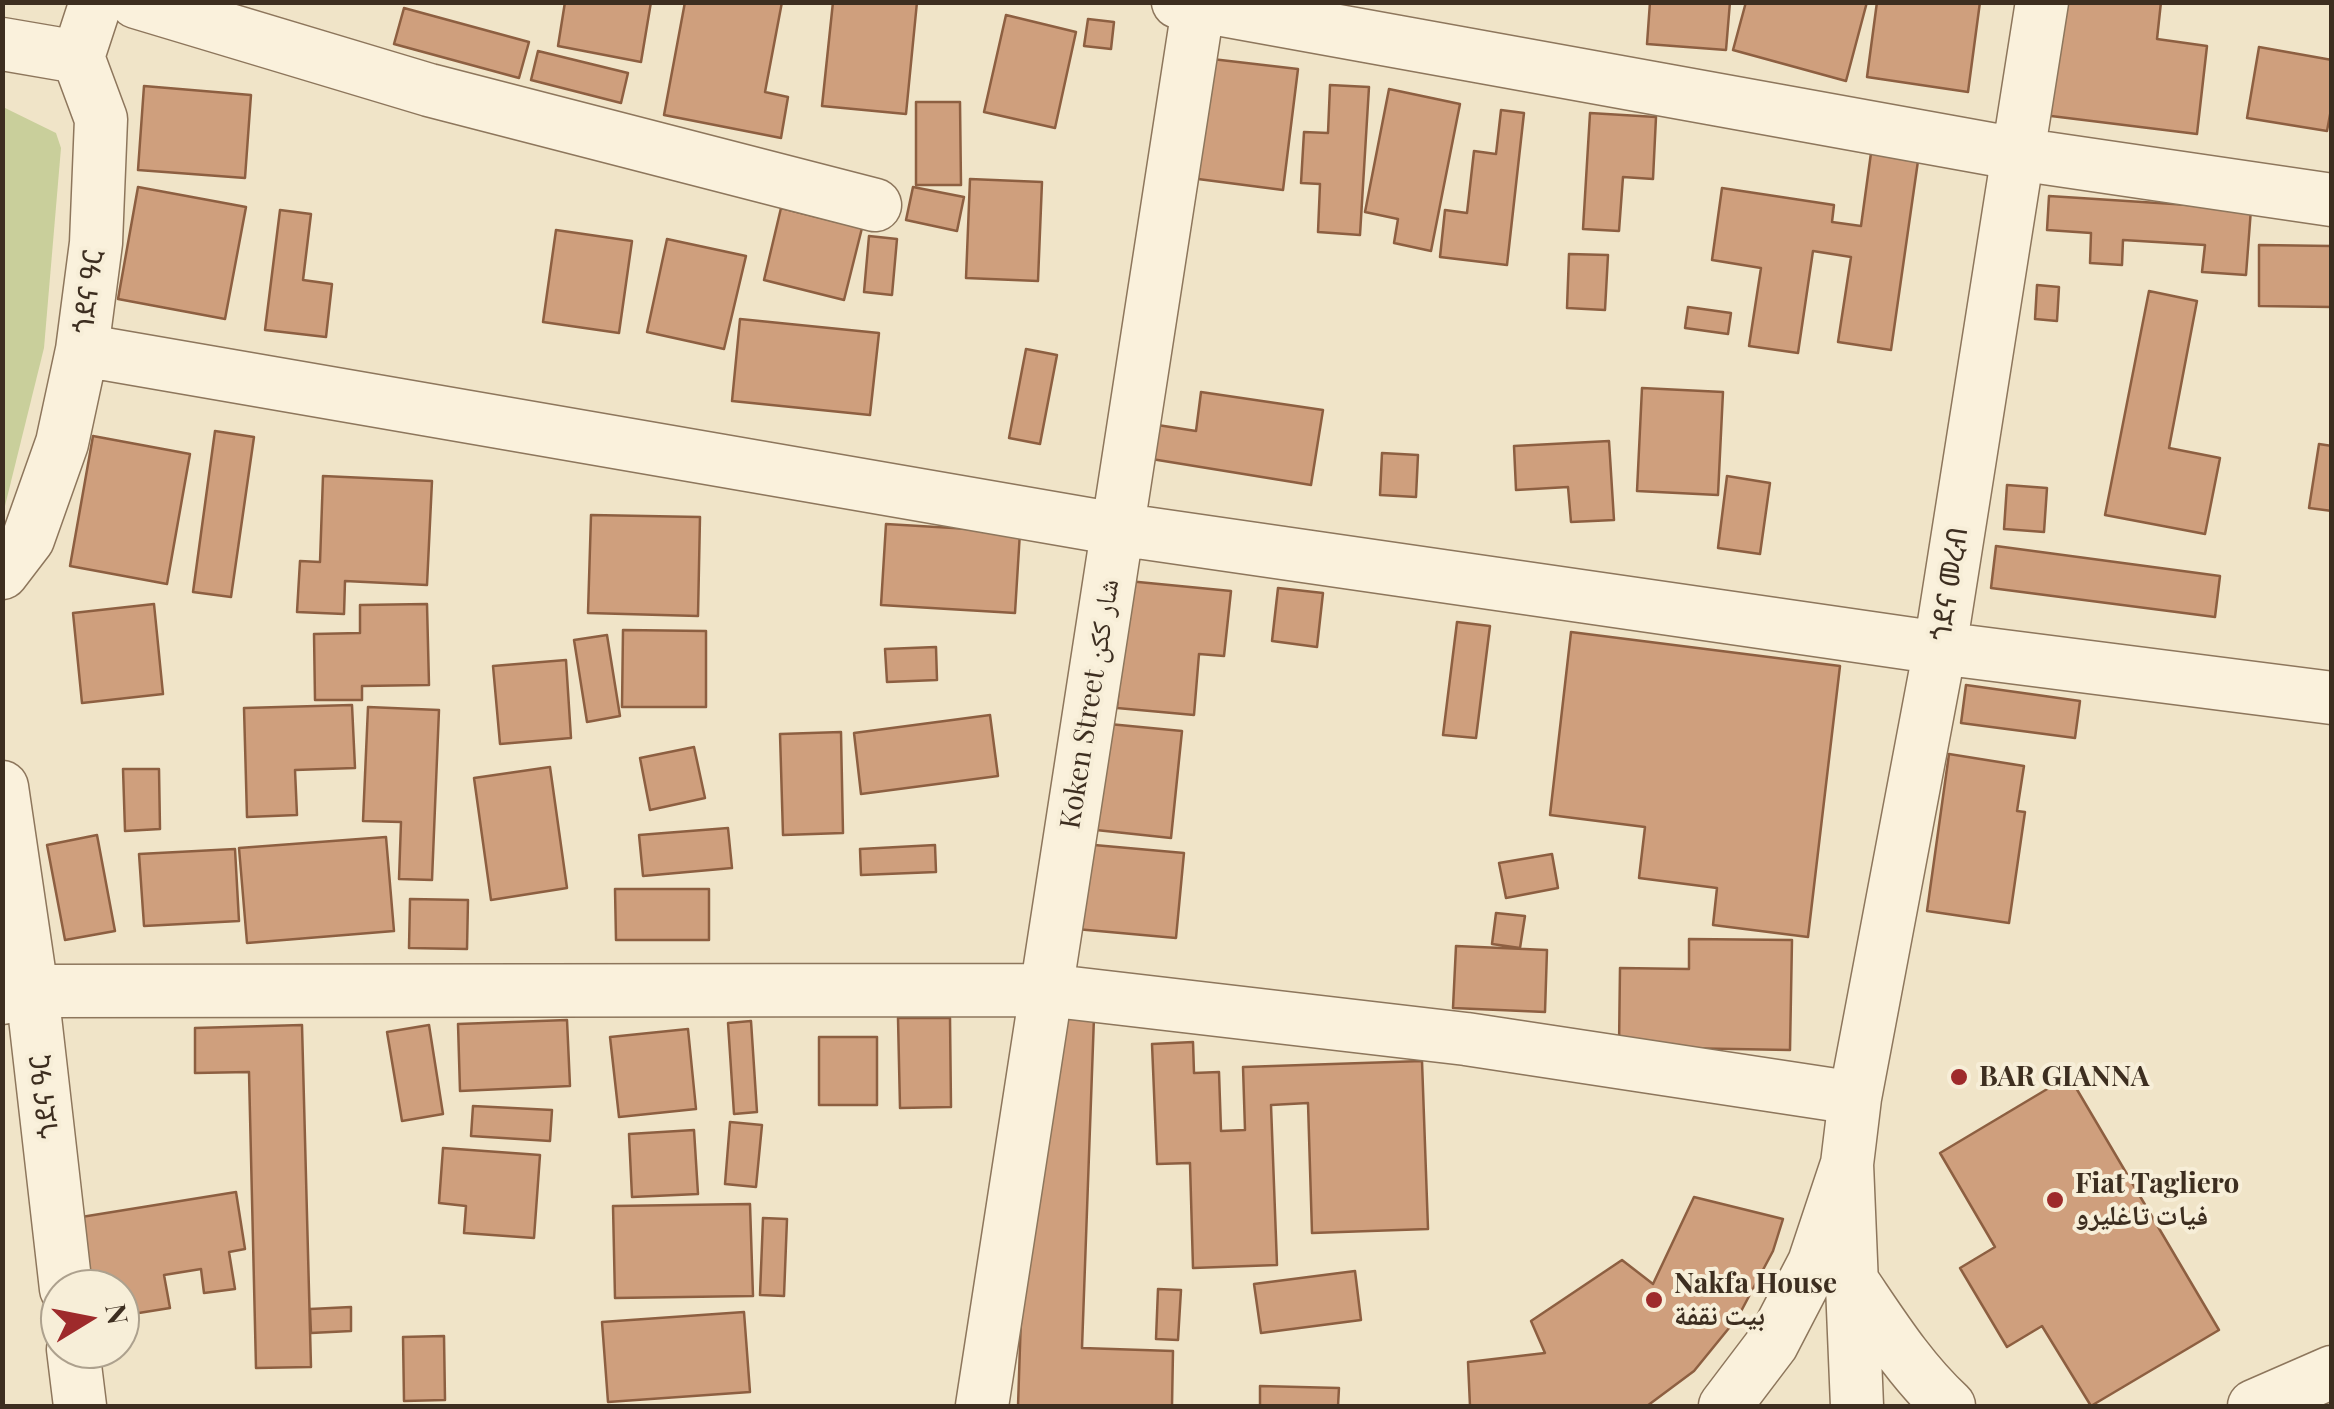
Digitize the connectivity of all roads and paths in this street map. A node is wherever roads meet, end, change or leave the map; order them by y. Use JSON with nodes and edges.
{"nodes":[{"id":1,"x":96,"y":2,"type":"edge"},
{"id":2,"x":136,"y":2,"type":"edge"},
{"id":3,"x":2042,"y":2,"type":"edge"},
{"id":4,"x":1192,"y":4,"type":"edge"},
{"id":5,"x":2,"y":44,"type":"edge"},
{"id":6,"x":78,"y":58,"type":"junction"},
{"id":7,"x":2018,"y":154,"type":"junction"},
{"id":8,"x":2332,"y":200,"type":"edge"},
{"id":9,"x":875,"y":205,"type":"dead end"},
{"id":10,"x":82,"y":350,"type":"junction"},
{"id":11,"x":1117,"y":529,"type":"junction"},
{"id":12,"x":2,"y":572,"type":"edge"},
{"id":13,"x":1940,"y":648,"type":"junction"},
{"id":14,"x":2332,"y":698,"type":"edge"},
{"id":15,"x":2,"y":787,"type":"edge"},
{"id":16,"x":1046,"y":990,"type":"junction"},
{"id":17,"x":18,"y":995,"type":"edge"},
{"id":18,"x":1855,"y":1098,"type":"junction"},
{"id":19,"x":1847,"y":1164,"type":"junction"},
{"id":20,"x":63,"y":1269,"type":"edge"},
{"id":21,"x":1852,"y":1281,"type":"junction"},
{"id":22,"x":75,"y":1369,"type":"edge"},
{"id":23,"x":2332,"y":1372,"type":"edge"},
{"id":24,"x":80,"y":1406,"type":"edge"},
{"id":25,"x":982,"y":1406,"type":"edge"},
{"id":26,"x":1725,"y":1406,"type":"edge"},
{"id":27,"x":1857,"y":1406,"type":"edge"},
{"id":28,"x":1949,"y":1406,"type":"edge"},
{"id":29,"x":2254,"y":1406,"type":"edge"}],
"edges":[{"from":1,"to":6,"type":"street"},
{"from":2,"to":9,"type":"street"},
{"from":3,"to":7,"type":"street","name":"ጎደና መረብ"},
{"from":4,"to":7,"type":"street"},
{"from":4,"to":11,"type":"street","name":"Koken Street شار ككن"},
{"from":5,"to":6,"type":"street"},
{"from":6,"to":10,"type":"street","name":"ጎደና ዓር"},
{"from":7,"to":8,"type":"street"},
{"from":7,"to":13,"type":"street","name":"ጎደና መረብ"},
{"from":10,"to":11,"type":"street"},
{"from":10,"to":12,"type":"street","name":"ጎደና ዓር"},
{"from":11,"to":13,"type":"street"},
{"from":11,"to":16,"type":"street","name":"Koken Street شار ككن"},
{"from":13,"to":14,"type":"street"},
{"from":13,"to":18,"type":"street","name":"ጎደና መረብ"},
{"from":15,"to":17,"type":"street","name":"ጎደና ዓር"},
{"from":16,"to":17,"type":"street"},
{"from":16,"to":18,"type":"street"},
{"from":16,"to":25,"type":"street","name":"Koken Street شار ككن"},
{"from":17,"to":20,"type":"street","name":"ጎደና ዓር"},
{"from":18,"to":19,"type":"street","name":"ጎደና መረብ"},
{"from":19,"to":21,"type":"street"},
{"from":19,"to":26,"type":"street"},
{"from":21,"to":27,"type":"street"},
{"from":21,"to":28,"type":"street"},
{"from":22,"to":24,"type":"street"},
{"from":23,"to":29,"type":"street"}]}
